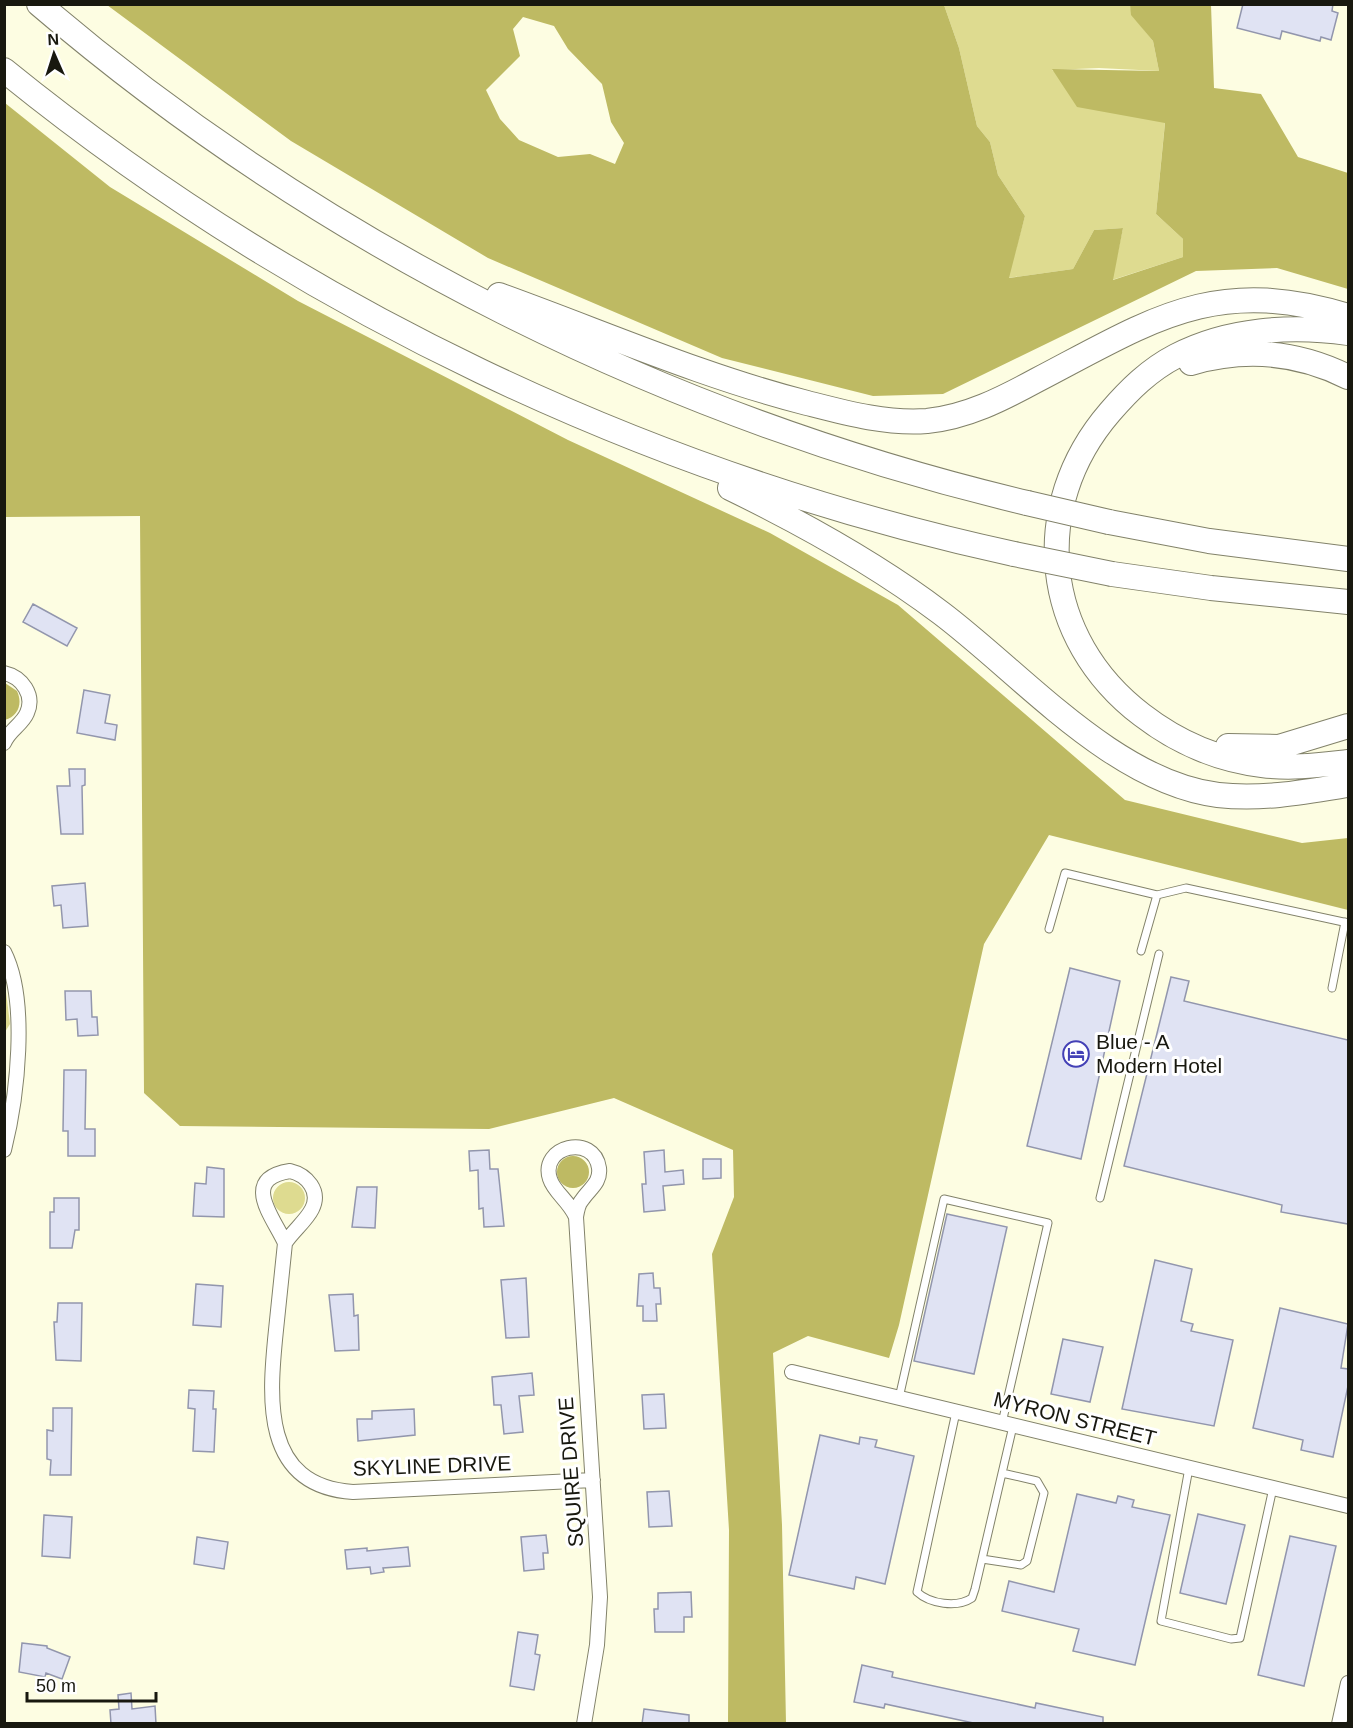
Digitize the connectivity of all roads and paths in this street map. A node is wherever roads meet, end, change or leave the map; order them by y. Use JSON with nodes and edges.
{"nodes":[{"id":1,"x":39,"y":4,"type":"edge"},
{"id":2,"x":4,"y":70,"type":"edge"},
{"id":3,"x":417,"y":267,"type":"junction"},
{"id":4,"x":1348,"y":316,"type":"edge"},
{"id":5,"x":1348,"y":333,"type":"edge"},
{"id":6,"x":1348,"y":377,"type":"edge"},
{"id":7,"x":1112,"y":409,"type":"junction"},
{"id":8,"x":571,"y":412,"type":"junction"},
{"id":9,"x":1348,"y":559,"type":"edge"},
{"id":10,"x":1348,"y":602,"type":"edge"},
{"id":11,"x":4,"y":673,"type":"edge"},
{"id":12,"x":1125,"y":701,"type":"junction"},
{"id":13,"x":1348,"y":726,"type":"edge"},
{"id":14,"x":4,"y":743,"type":"edge"},
{"id":15,"x":1348,"y":762,"type":"edge"},
{"id":16,"x":1348,"y":785,"type":"edge"},
{"id":17,"x":1157,"y":895,"type":"junction"},
{"id":18,"x":1347,"y":922,"type":"edge"},
{"id":19,"x":1049,"y":929,"type":"dead end"},
{"id":20,"x":1141,"y":951,"type":"dead end"},
{"id":21,"x":4,"y":952,"type":"edge"},
{"id":22,"x":1159,"y":954,"type":"dead end"},
{"id":23,"x":1332,"y":988,"type":"dead end"},
{"id":24,"x":11,"y":1043,"type":"edge"},
{"id":25,"x":4,"y":1150,"type":"edge"},
{"id":26,"x":1100,"y":1198,"type":"dead end"},
{"id":27,"x":576,"y":1217,"type":"junction"},
{"id":28,"x":285,"y":1243,"type":"junction"},
{"id":29,"x":792,"y":1372,"type":"dead end"},
{"id":30,"x":899,"y":1398,"type":"junction"},
{"id":31,"x":956,"y":1412,"type":"junction"},
{"id":32,"x":1007,"y":1424,"type":"junction"},
{"id":33,"x":1189,"y":1467,"type":"junction"},
{"id":34,"x":1002,"y":1473,"type":"junction"},
{"id":35,"x":593,"y":1480,"type":"junction"},
{"id":36,"x":1273,"y":1488,"type":"junction"},
{"id":37,"x":1348,"y":1506,"type":"edge"},
{"id":38,"x":982,"y":1559,"type":"junction"},
{"id":39,"x":1348,"y":1684,"type":"edge"},
{"id":40,"x":584,"y":1724,"type":"edge"},
{"id":41,"x":1339,"y":1724,"type":"edge"}],
"edges":[{"from":1,"to":3,"type":"highway"},
{"from":2,"to":8,"type":"highway"},
{"from":3,"to":4,"type":"highway"},
{"from":3,"to":9,"type":"highway","bridge":true},
{"from":5,"to":7,"type":"highway"},
{"from":6,"to":7,"type":"highway"},
{"from":7,"to":12,"type":"highway"},
{"from":8,"to":10,"type":"highway","bridge":true},
{"from":8,"to":16,"type":"highway"},
{"from":11,"to":14,"type":"street"},
{"from":12,"to":13,"type":"highway"},
{"from":12,"to":15,"type":"highway"},
{"from":17,"to":18,"type":"lane"},
{"from":17,"to":19,"type":"lane"},
{"from":17,"to":20,"type":"lane"},
{"from":18,"to":23,"type":"lane"},
{"from":21,"to":24,"type":"street"},
{"from":22,"to":26,"type":"lane"},
{"from":24,"to":25,"type":"street"},
{"from":27,"to":27,"type":"street"},
{"from":27,"to":35,"type":"street","name":"SQUIRE DRIVE"},
{"from":28,"to":28,"type":"street"},
{"from":28,"to":35,"type":"street","name":"SKYLINE DRIVE"},
{"from":29,"to":30,"type":"street","name":"MYRON STREET"},
{"from":30,"to":31,"type":"street","name":"MYRON STREET"},
{"from":30,"to":32,"type":"lane"},
{"from":31,"to":32,"type":"street","name":"MYRON STREET"},
{"from":31,"to":38,"type":"lane"},
{"from":32,"to":33,"type":"street","name":"MYRON STREET"},
{"from":32,"to":34,"type":"lane"},
{"from":33,"to":36,"type":"street","name":"MYRON STREET"},
{"from":33,"to":36,"type":"lane"},
{"from":34,"to":38,"type":"lane"},
{"from":34,"to":38,"type":"lane"},
{"from":35,"to":40,"type":"street","name":"SQUIRE DRIVE"},
{"from":36,"to":37,"type":"street","name":"MYRON STREET"},
{"from":39,"to":41,"type":"street"}]}
